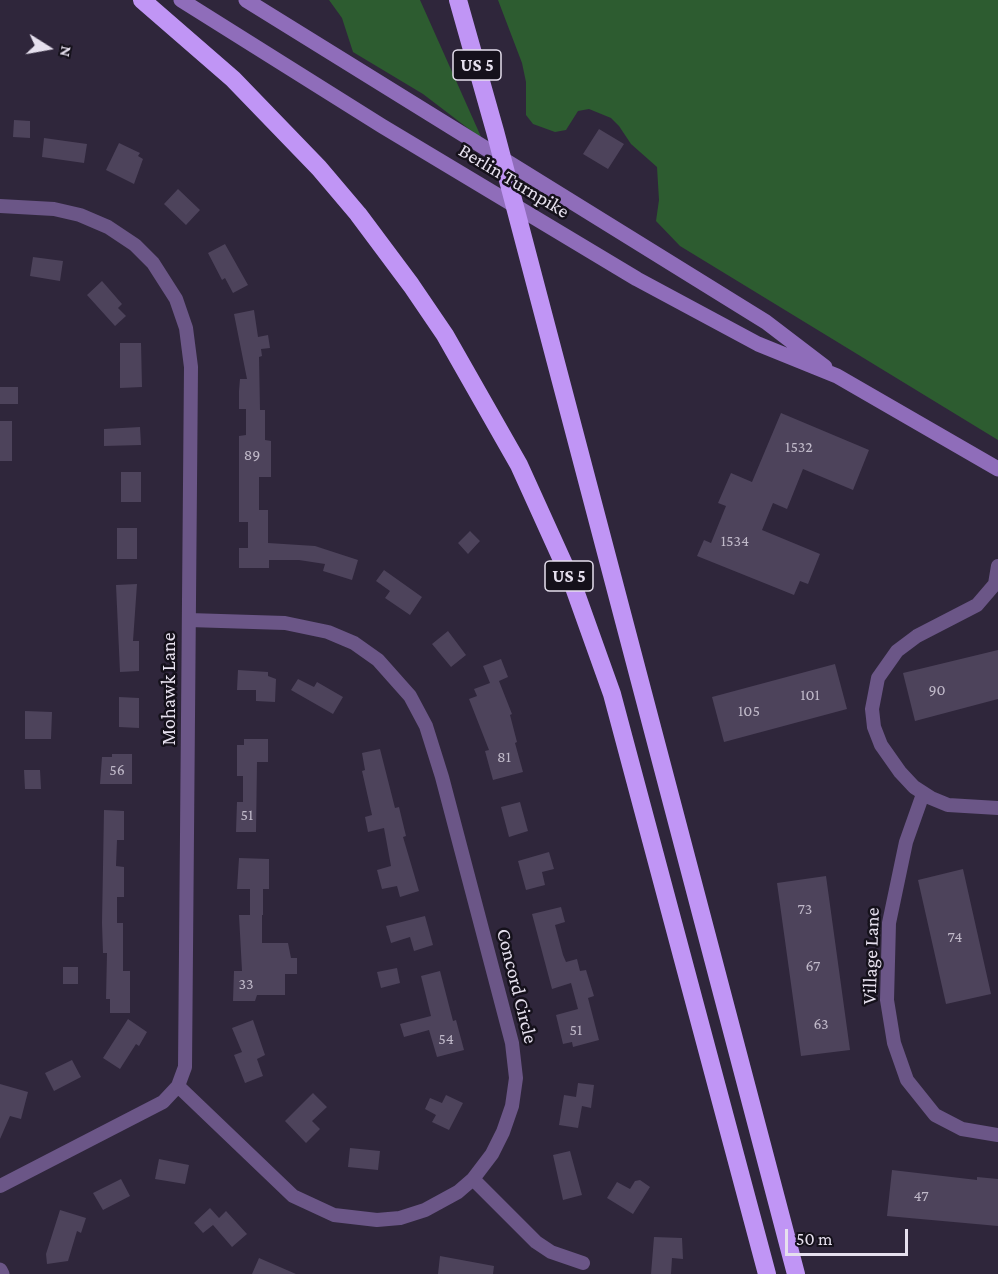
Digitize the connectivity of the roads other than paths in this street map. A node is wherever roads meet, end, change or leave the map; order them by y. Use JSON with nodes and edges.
{"nodes":[{"id":1,"x":142,"y":0,"type":"edge"},
{"id":2,"x":181,"y":0,"type":"edge"},
{"id":3,"x":246,"y":0,"type":"edge"},
{"id":4,"x":458,"y":0,"type":"edge"},
{"id":5,"x":0,"y":206,"type":"edge"},
{"id":6,"x":837,"y":376,"type":"junction"},
{"id":7,"x":998,"y":469,"type":"edge"},
{"id":8,"x":998,"y":566,"type":"edge"},
{"id":9,"x":997,"y":583,"type":"edge"},
{"id":10,"x":189,"y":620,"type":"junction"},
{"id":11,"x":923,"y":794,"type":"junction"},
{"id":12,"x":998,"y":808,"type":"edge"},
{"id":13,"x":178,"y":1086,"type":"junction"},
{"id":14,"x":998,"y":1135,"type":"edge"},
{"id":15,"x":473,"y":1179,"type":"junction"},
{"id":16,"x":0,"y":1186,"type":"edge"},
{"id":17,"x":583,"y":1263,"type":"dead end"},
{"id":18,"x":767,"y":1274,"type":"edge"},
{"id":19,"x":796,"y":1274,"type":"edge"}],
"edges":[{"from":1,"to":18,"type":"highway","number":"US 5"},
{"from":2,"to":6,"type":"main road","name":"Berlin Turnpike"},
{"from":3,"to":6,"type":"main road","name":"Berlin Turnpike"},
{"from":4,"to":19,"type":"highway","number":"US 5"},
{"from":5,"to":10,"type":"street","name":"Mohawk Lane"},
{"from":6,"to":7,"type":"main road","name":"Berlin Turnpike"},
{"from":8,"to":9,"type":"street"},
{"from":9,"to":11,"type":"street"},
{"from":10,"to":13,"type":"street","name":"Mohawk Lane"},
{"from":10,"to":15,"type":"street","name":"Concord Circle"},
{"from":11,"to":12,"type":"street"},
{"from":11,"to":14,"type":"street","name":"Village Lane"},
{"from":13,"to":15,"type":"street","name":"Concord Circle"},
{"from":13,"to":16,"type":"street"},
{"from":15,"to":17,"type":"street"}]}
